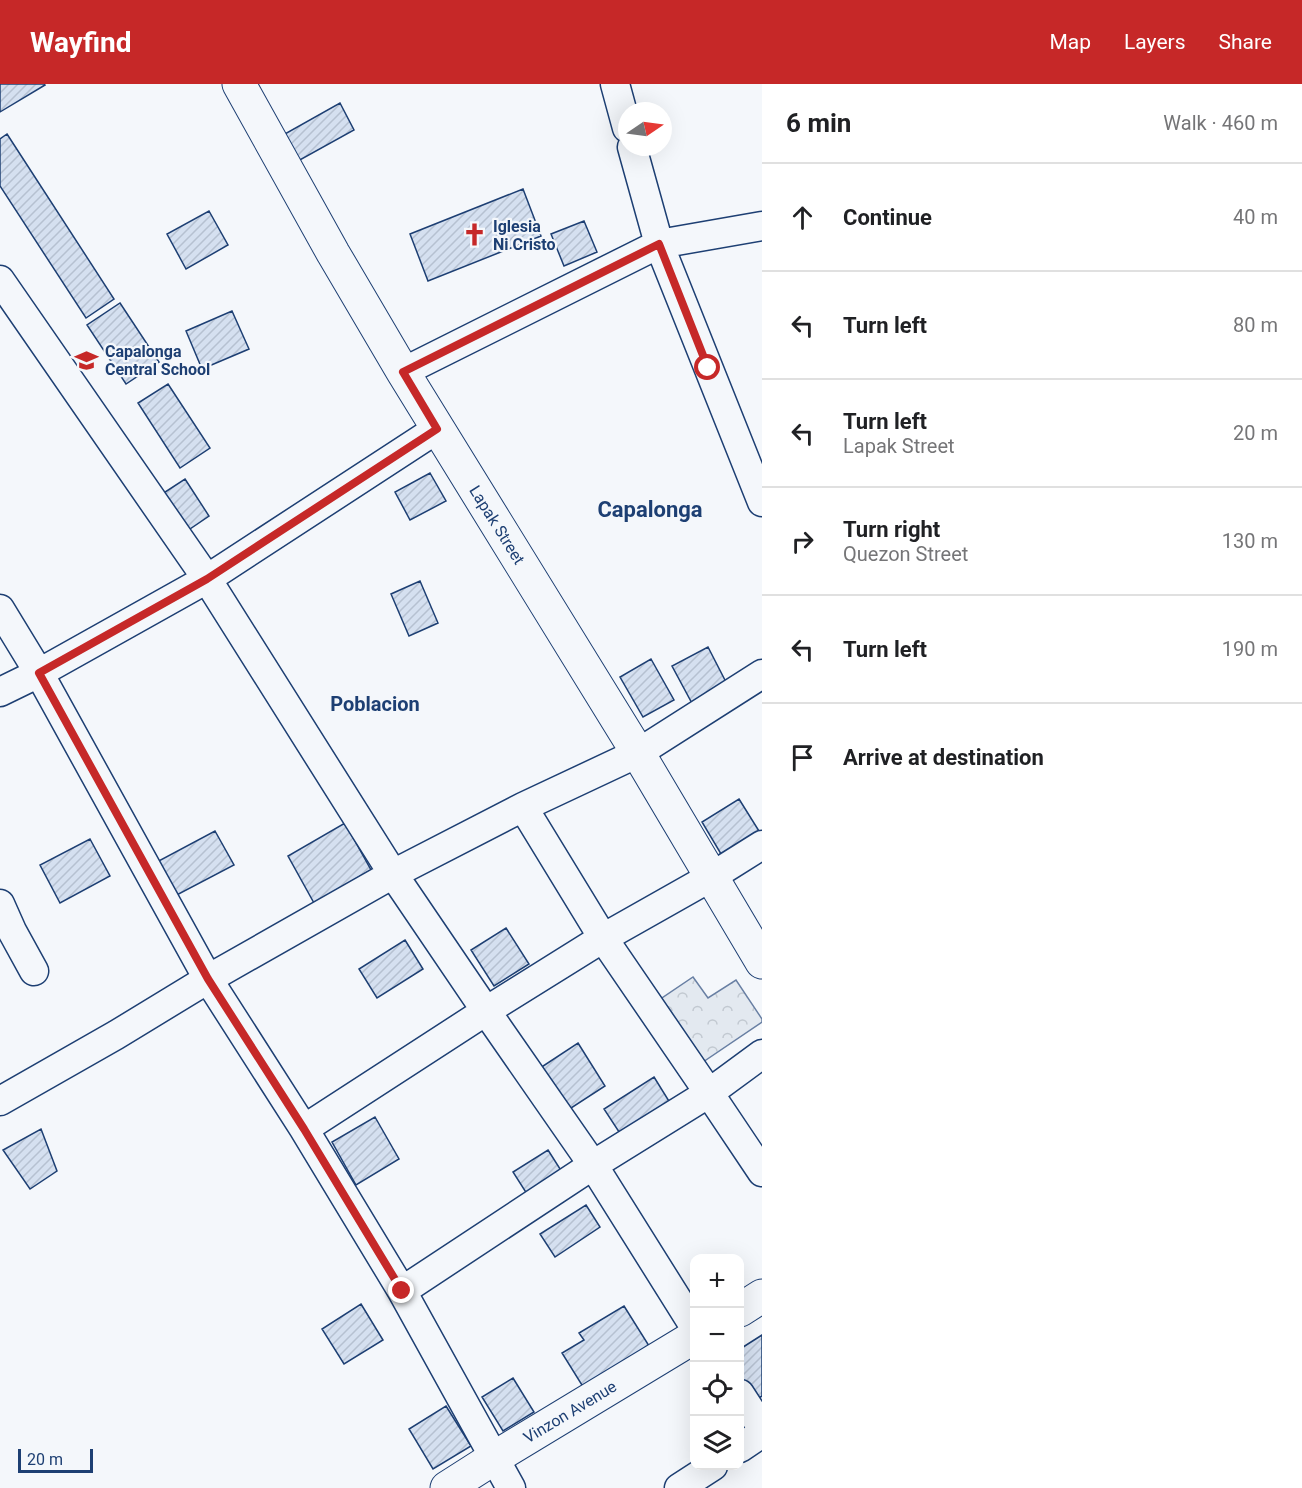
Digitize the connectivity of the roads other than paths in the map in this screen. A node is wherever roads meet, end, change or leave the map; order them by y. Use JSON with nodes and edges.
{"nodes":[{"id":1,"x":239,"y":84,"type":"edge"},
{"id":2,"x":615,"y":84,"type":"edge"},
{"id":3,"x":620,"y":102,"type":"edge"},
{"id":4,"x":635,"y":156,"type":"edge"},
{"id":5,"x":762,"y":226,"type":"edge"},
{"id":6,"x":659,"y":244,"type":"junction"},
{"id":7,"x":0,"y":280,"type":"edge"},
{"id":8,"x":403,"y":372,"type":"junction"},
{"id":9,"x":437,"y":429,"type":"junction"},
{"id":10,"x":762,"y":502,"type":"edge"},
{"id":11,"x":207,"y":579,"type":"junction"},
{"id":12,"x":0,"y":609,"type":"edge"},
{"id":13,"x":39,"y":673,"type":"junction"},
{"id":14,"x":762,"y":674,"type":"edge"},
{"id":15,"x":0,"y":692,"type":"edge"},
{"id":16,"x":638,"y":753,"type":"junction"},
{"id":17,"x":523,"y":807,"type":"junction"},
{"id":18,"x":762,"y":845,"type":"edge"},
{"id":19,"x":393,"y":874,"type":"junction"},
{"id":20,"x":711,"y":877,"type":"junction"},
{"id":21,"x":0,"y":904,"type":"edge"},
{"id":22,"x":603,"y":938,"type":"junction"},
{"id":23,"x":762,"y":962,"type":"edge"},
{"id":24,"x":34,"y":972,"type":"dead end"},
{"id":25,"x":208,"y":979,"type":"junction"},
{"id":26,"x":486,"y":1011,"type":"junction"},
{"id":27,"x":762,"y":1054,"type":"edge"},
{"id":28,"x":710,"y":1092,"type":"junction"},
{"id":29,"x":0,"y":1101,"type":"edge"},
{"id":30,"x":304,"y":1129,"type":"junction"},
{"id":31,"x":593,"y":1165,"type":"junction"},
{"id":32,"x":762,"y":1172,"type":"edge"},
{"id":33,"x":402,"y":1291,"type":"junction"},
{"id":34,"x":762,"y":1296,"type":"edge"},
{"id":35,"x":743,"y":1308,"type":"edge"},
{"id":36,"x":690,"y":1320,"type":"edge"},
{"id":37,"x":690,"y":1339,"type":"edge"},
{"id":38,"x":744,"y":1400,"type":"edge"},
{"id":39,"x":762,"y":1428,"type":"edge"},
{"id":40,"x":762,"y":1433,"type":"edge"},
{"id":41,"x":744,"y":1445,"type":"edge"},
{"id":42,"x":494,"y":1458,"type":"junction"},
{"id":43,"x":707,"y":1470,"type":"edge"},
{"id":44,"x":447,"y":1488,"type":"edge"},
{"id":45,"x":511,"y":1488,"type":"edge"},
{"id":46,"x":679,"y":1488,"type":"edge"}],
"edges":[{"from":1,"to":8,"type":"main road","name":"Lapak Street"},
{"from":2,"to":3,"type":"street"},
{"from":4,"to":6,"type":"street"},
{"from":5,"to":6,"type":"street"},
{"from":6,"to":8,"type":"street"},
{"from":6,"to":10,"type":"street"},
{"from":7,"to":11,"type":"street"},
{"from":8,"to":9,"type":"main road","name":"Lapak Street"},
{"from":9,"to":11,"type":"street"},
{"from":9,"to":16,"type":"main road","name":"Lapak Street"},
{"from":11,"to":13,"type":"street"},
{"from":11,"to":19,"type":"street"},
{"from":12,"to":13,"type":"street"},
{"from":13,"to":15,"type":"street"},
{"from":13,"to":25,"type":"street"},
{"from":14,"to":16,"type":"street"},
{"from":16,"to":17,"type":"street"},
{"from":16,"to":20,"type":"main road","name":"Lapak Street"},
{"from":17,"to":19,"type":"street"},
{"from":17,"to":22,"type":"street"},
{"from":18,"to":20,"type":"street"},
{"from":19,"to":25,"type":"street"},
{"from":19,"to":26,"type":"street"},
{"from":20,"to":22,"type":"street"},
{"from":20,"to":23,"type":"main road","name":"Lapak Street"},
{"from":21,"to":24,"type":"street"},
{"from":22,"to":26,"type":"street"},
{"from":22,"to":28,"type":"street"},
{"from":25,"to":29,"type":"street"},
{"from":25,"to":30,"type":"street"},
{"from":26,"to":30,"type":"street"},
{"from":26,"to":31,"type":"street"},
{"from":27,"to":28,"type":"street"},
{"from":28,"to":31,"type":"street"},
{"from":28,"to":32,"type":"street"},
{"from":30,"to":33,"type":"street"},
{"from":31,"to":33,"type":"street"},
{"from":31,"to":36,"type":"street"},
{"from":33,"to":42,"type":"street"},
{"from":34,"to":35,"type":"main road"},
{"from":37,"to":42,"type":"main road","name":"Vinzon Avenue"},
{"from":38,"to":39,"type":"street"},
{"from":40,"to":41,"type":"street"},
{"from":42,"to":44,"type":"main road","name":"Vinzon Avenue"},
{"from":42,"to":45,"type":"street"},
{"from":43,"to":46,"type":"street"}]}
